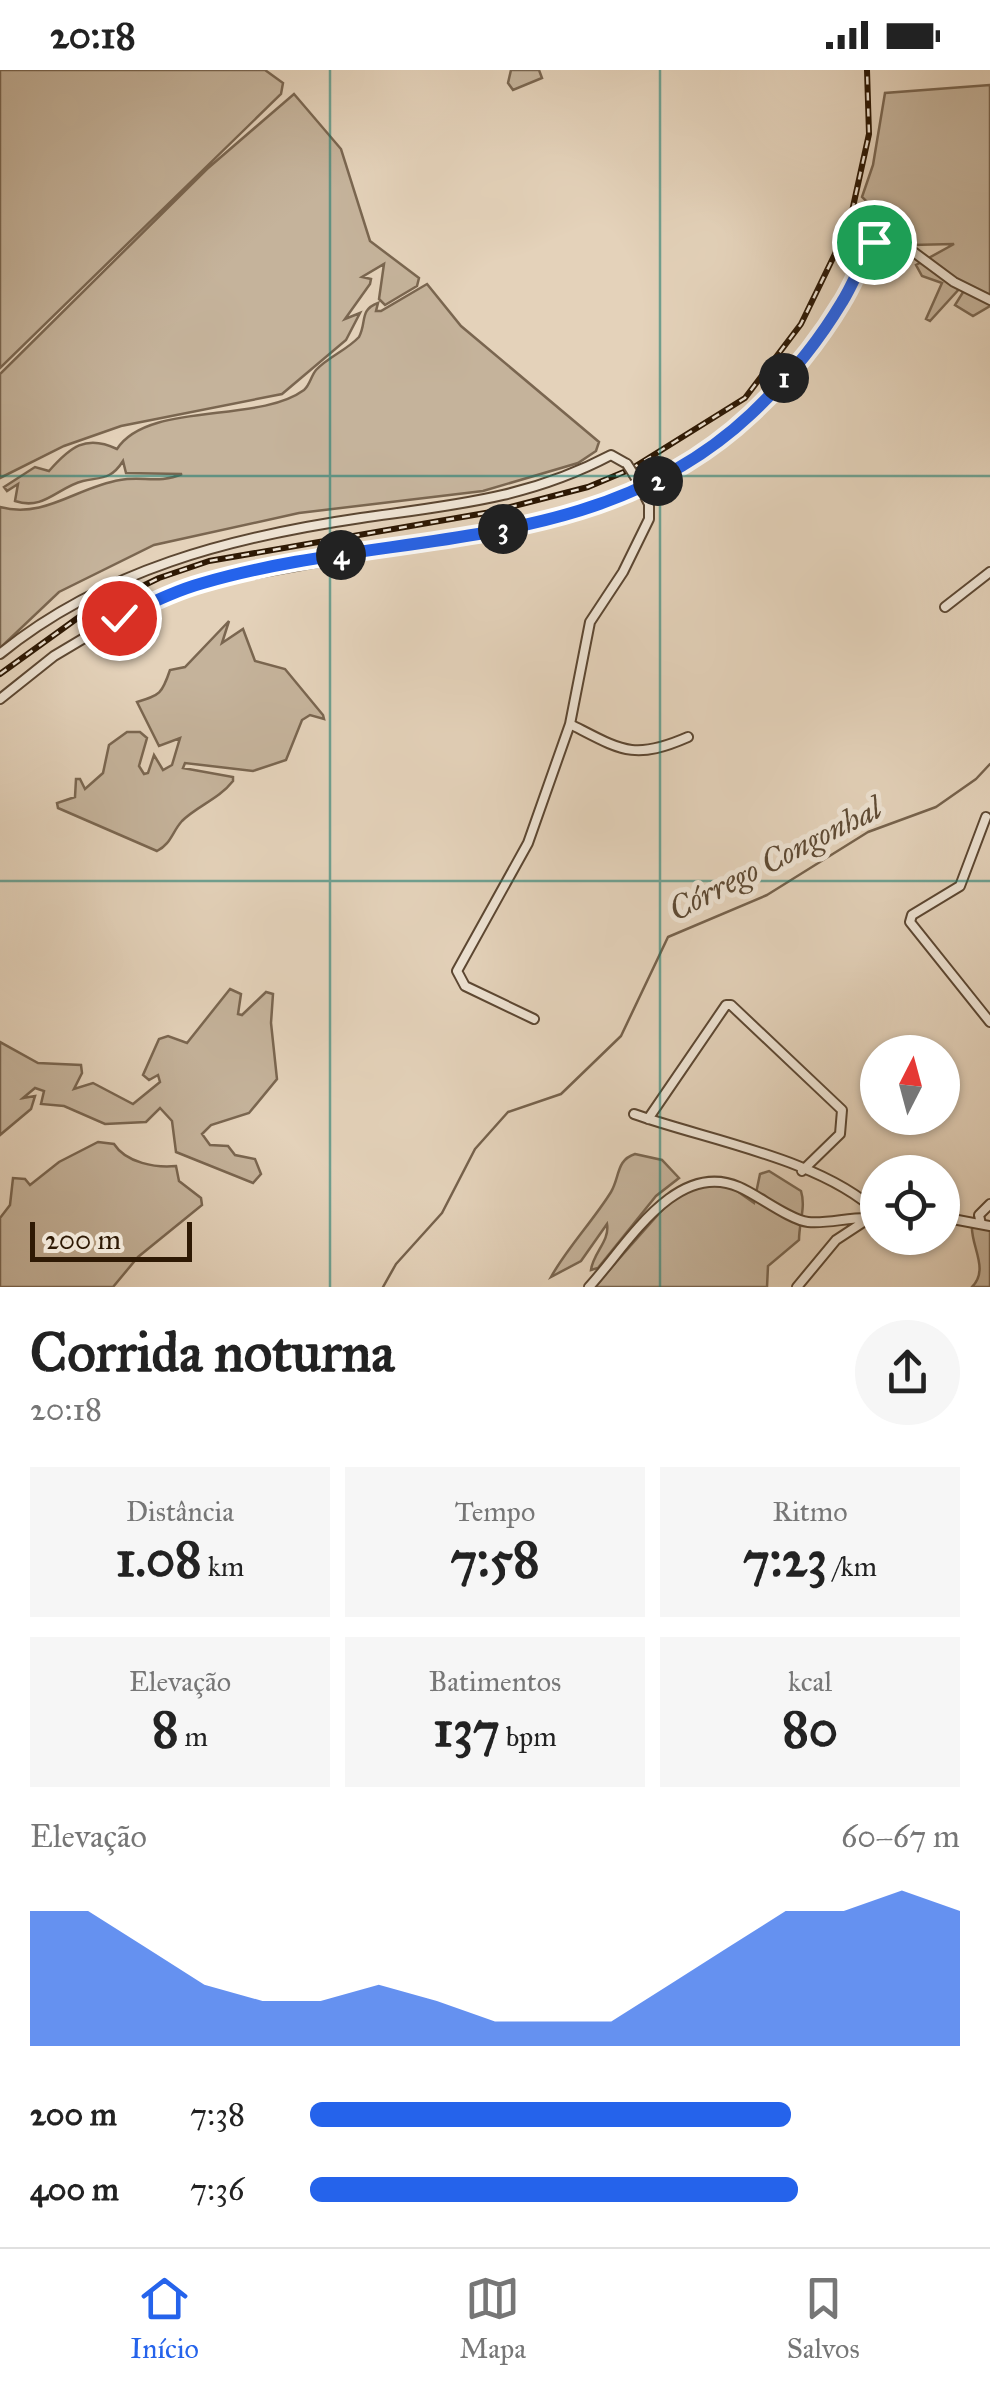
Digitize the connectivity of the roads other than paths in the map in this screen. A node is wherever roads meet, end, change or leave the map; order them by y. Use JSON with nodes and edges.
{"nodes":[{"id":1,"x":990,"y":300,"type":"edge"},
{"id":2,"x":642,"y":491,"type":"junction"},
{"id":3,"x":990,"y":572,"type":"edge"},
{"id":4,"x":945,"y":607,"type":"dead end"},
{"id":5,"x":0,"y":654,"type":"edge"},
{"id":6,"x":0,"y":699,"type":"edge"},
{"id":7,"x":570,"y":724,"type":"junction"},
{"id":8,"x":688,"y":736,"type":"dead end"},
{"id":9,"x":986,"y":818,"type":"dead end"},
{"id":10,"x":534,"y":1019,"type":"dead end"},
{"id":11,"x":990,"y":1022,"type":"edge"},
{"id":12,"x":634,"y":1114,"type":"dead end"},
{"id":13,"x":648,"y":1119,"type":"junction"},
{"id":14,"x":802,"y":1171,"type":"junction"},
{"id":15,"x":860,"y":1202,"type":"edge"},
{"id":16,"x":990,"y":1204,"type":"edge"},
{"id":17,"x":860,"y":1217,"type":"edge"},
{"id":18,"x":960,"y":1220,"type":"edge"},
{"id":19,"x":860,"y":1225,"type":"edge"},
{"id":20,"x":986,"y":1225,"type":"edge"},
{"id":21,"x":589,"y":1287,"type":"edge"},
{"id":22,"x":796,"y":1287,"type":"edge"}],
"edges":[{"from":1,"to":2,"type":"street"},
{"from":2,"to":5,"type":"street","bridge":true},
{"from":2,"to":6,"type":"street"},
{"from":2,"to":7,"type":"street"},
{"from":3,"to":4,"type":"street"},
{"from":7,"to":8,"type":"street"},
{"from":7,"to":10,"type":"street"},
{"from":9,"to":11,"type":"street"},
{"from":12,"to":13,"type":"street"},
{"from":13,"to":14,"type":"street"},
{"from":13,"to":14,"type":"street"},
{"from":14,"to":15,"type":"street"},
{"from":16,"to":20,"type":"street"},
{"from":17,"to":21,"type":"street"},
{"from":18,"to":20,"type":"street"},
{"from":19,"to":22,"type":"street"}]}
